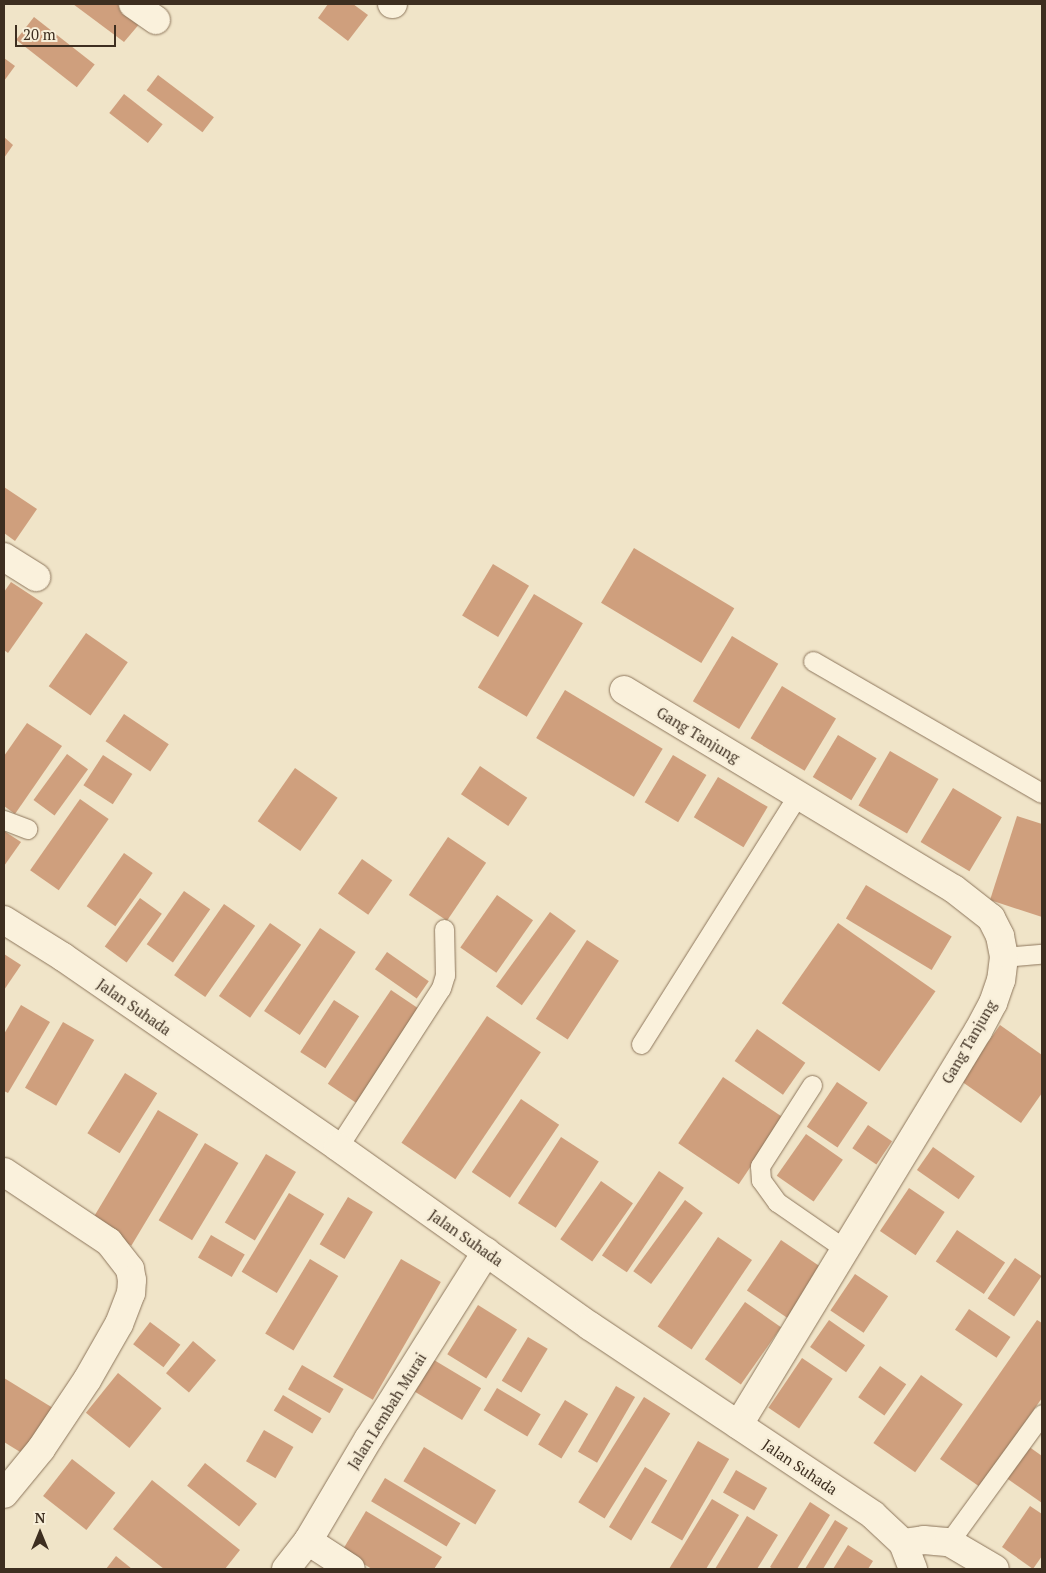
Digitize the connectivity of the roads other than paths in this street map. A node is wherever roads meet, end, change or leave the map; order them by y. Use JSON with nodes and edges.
{"nodes":[{"id":1,"x":133,"y":4,"type":"edge"},
{"id":2,"x":156,"y":20,"type":"dead end"},
{"id":3,"x":4,"y":557,"type":"edge"},
{"id":4,"x":36,"y":577,"type":"dead end"},
{"id":5,"x":813,"y":661,"type":"dead end"},
{"id":6,"x":624,"y":690,"type":"dead end"},
{"id":7,"x":1042,"y":793,"type":"edge"},
{"id":8,"x":798,"y":796,"type":"junction"},
{"id":9,"x":4,"y":820,"type":"edge"},
{"id":10,"x":27,"y":829,"type":"dead end"},
{"id":11,"x":4,"y":920,"type":"edge"},
{"id":12,"x":444,"y":929,"type":"dead end"},
{"id":13,"x":1042,"y":954,"type":"edge"},
{"id":14,"x":1004,"y":958,"type":"junction"},
{"id":15,"x":641,"y":1044,"type":"dead end"},
{"id":16,"x":812,"y":1085,"type":"dead end"},
{"id":17,"x":338,"y":1147,"type":"junction"},
{"id":18,"x":4,"y":1172,"type":"edge"},
{"id":19,"x":845,"y":1248,"type":"junction"},
{"id":20,"x":486,"y":1252,"type":"junction"},
{"id":21,"x":1042,"y":1414,"type":"edge"},
{"id":22,"x":738,"y":1425,"type":"junction"},
{"id":23,"x":4,"y":1494,"type":"edge"},
{"id":24,"x":308,"y":1541,"type":"junction"},
{"id":25,"x":949,"y":1542,"type":"junction"},
{"id":26,"x":903,"y":1543,"type":"junction"},
{"id":27,"x":286,"y":1569,"type":"edge"},
{"id":28,"x":351,"y":1569,"type":"edge"},
{"id":29,"x":913,"y":1569,"type":"edge"},
{"id":30,"x":995,"y":1569,"type":"edge"}],
"edges":[{"from":1,"to":2,"type":"street"},
{"from":3,"to":4,"type":"street"},
{"from":5,"to":7,"type":"lane"},
{"from":6,"to":8,"type":"street","name":"Gang Tanjung"},
{"from":8,"to":14,"type":"street","name":"Gang Tanjung"},
{"from":8,"to":15,"type":"lane"},
{"from":9,"to":10,"type":"lane"},
{"from":11,"to":17,"type":"street","name":"Jalan Suhada"},
{"from":12,"to":17,"type":"lane"},
{"from":13,"to":14,"type":"lane"},
{"from":14,"to":19,"type":"street","name":"Gang Tanjung"},
{"from":16,"to":19,"type":"lane"},
{"from":17,"to":20,"type":"street","name":"Jalan Suhada"},
{"from":18,"to":23,"type":"street"},
{"from":19,"to":22,"type":"street","name":"Gang Tanjung"},
{"from":20,"to":22,"type":"street","name":"Jalan Suhada"},
{"from":20,"to":24,"type":"street","name":"Jalan Lembah Murai"},
{"from":21,"to":25,"type":"lane"},
{"from":22,"to":26,"type":"street","name":"Jalan Suhada"},
{"from":24,"to":27,"type":"street","name":"Jalan Lembah Murai"},
{"from":24,"to":28,"type":"street"},
{"from":25,"to":26,"type":"street"},
{"from":25,"to":30,"type":"street"},
{"from":26,"to":29,"type":"street","name":"Jalan Suhada"}]}
